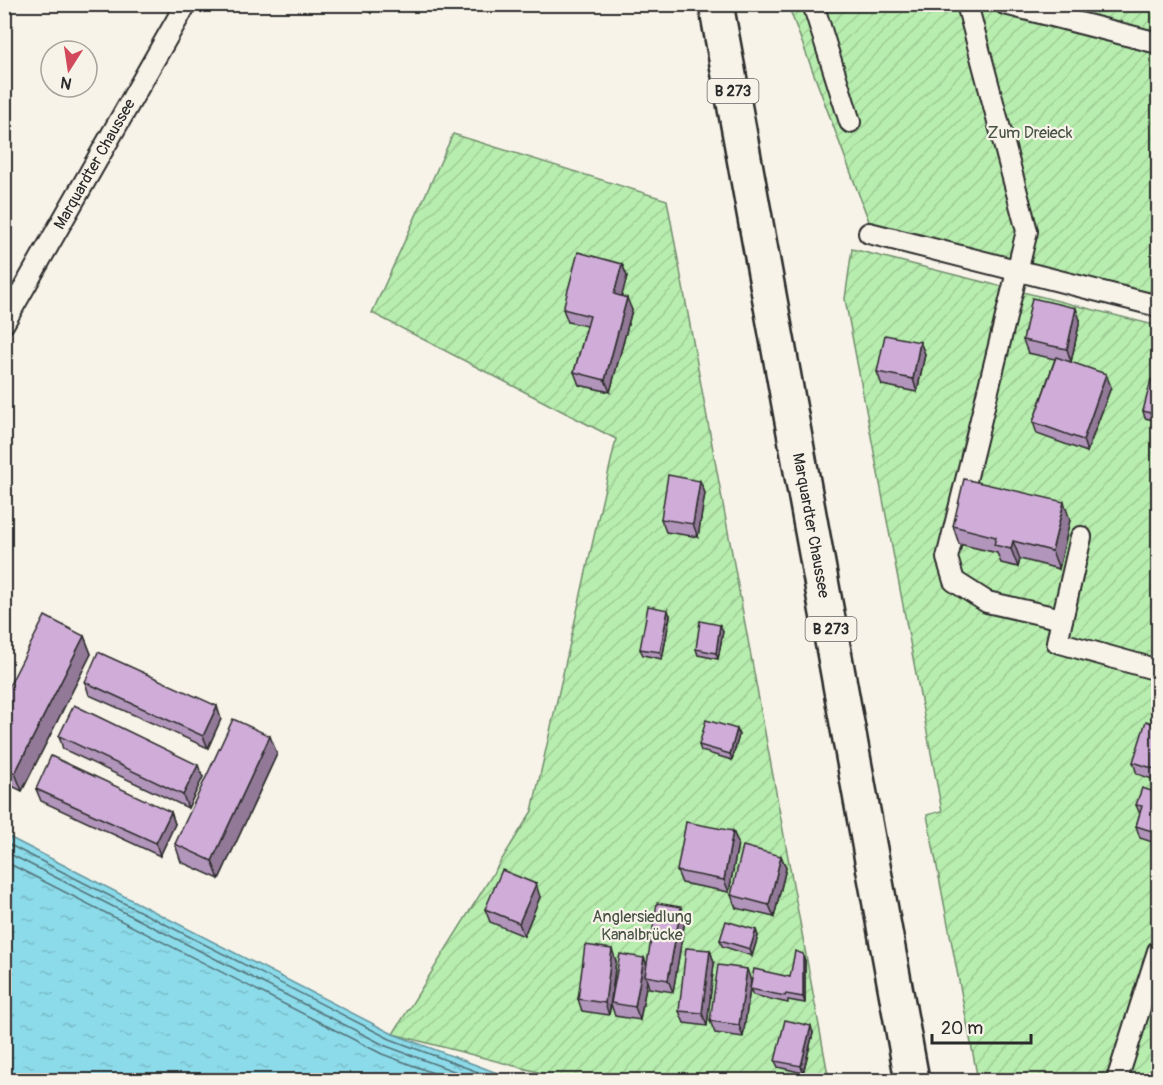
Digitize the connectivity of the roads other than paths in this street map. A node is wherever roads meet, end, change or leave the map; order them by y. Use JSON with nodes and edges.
{"nodes":[{"id":1,"x":186,"y":4,"type":"edge"},
{"id":2,"x":716,"y":4,"type":"edge"},
{"id":3,"x":813,"y":4,"type":"edge"},
{"id":4,"x":967,"y":4,"type":"edge"},
{"id":5,"x":1005,"y":4,"type":"edge"},
{"id":6,"x":1158,"y":43,"type":"edge"},
{"id":7,"x":850,"y":122,"type":"dead end"},
{"id":8,"x":869,"y":233,"type":"dead end"},
{"id":9,"x":1018,"y":270,"type":"junction"},
{"id":10,"x":1158,"y":306,"type":"edge"},
{"id":11,"x":4,"y":323,"type":"edge"},
{"id":12,"x":1080,"y":537,"type":"dead end"},
{"id":13,"x":1062,"y":619,"type":"junction"},
{"id":14,"x":1158,"y":670,"type":"edge"},
{"id":15,"x":1158,"y":951,"type":"edge"},
{"id":16,"x":912,"y":1080,"type":"edge"},
{"id":17,"x":1117,"y":1080,"type":"edge"}],
"edges":[{"from":1,"to":11,"type":"lane","name":"Marquardter Chaussee"},
{"from":2,"to":16,"type":"main road","name":"Marquardter Chaussee","number":"B 273"},
{"from":3,"to":7,"type":"lane"},
{"from":4,"to":9,"type":"lane"},
{"from":5,"to":6,"type":"lane"},
{"from":8,"to":9,"type":"lane"},
{"from":9,"to":10,"type":"lane"},
{"from":9,"to":13,"type":"lane"},
{"from":12,"to":13,"type":"lane"},
{"from":13,"to":14,"type":"lane"},
{"from":15,"to":17,"type":"lane"}]}
